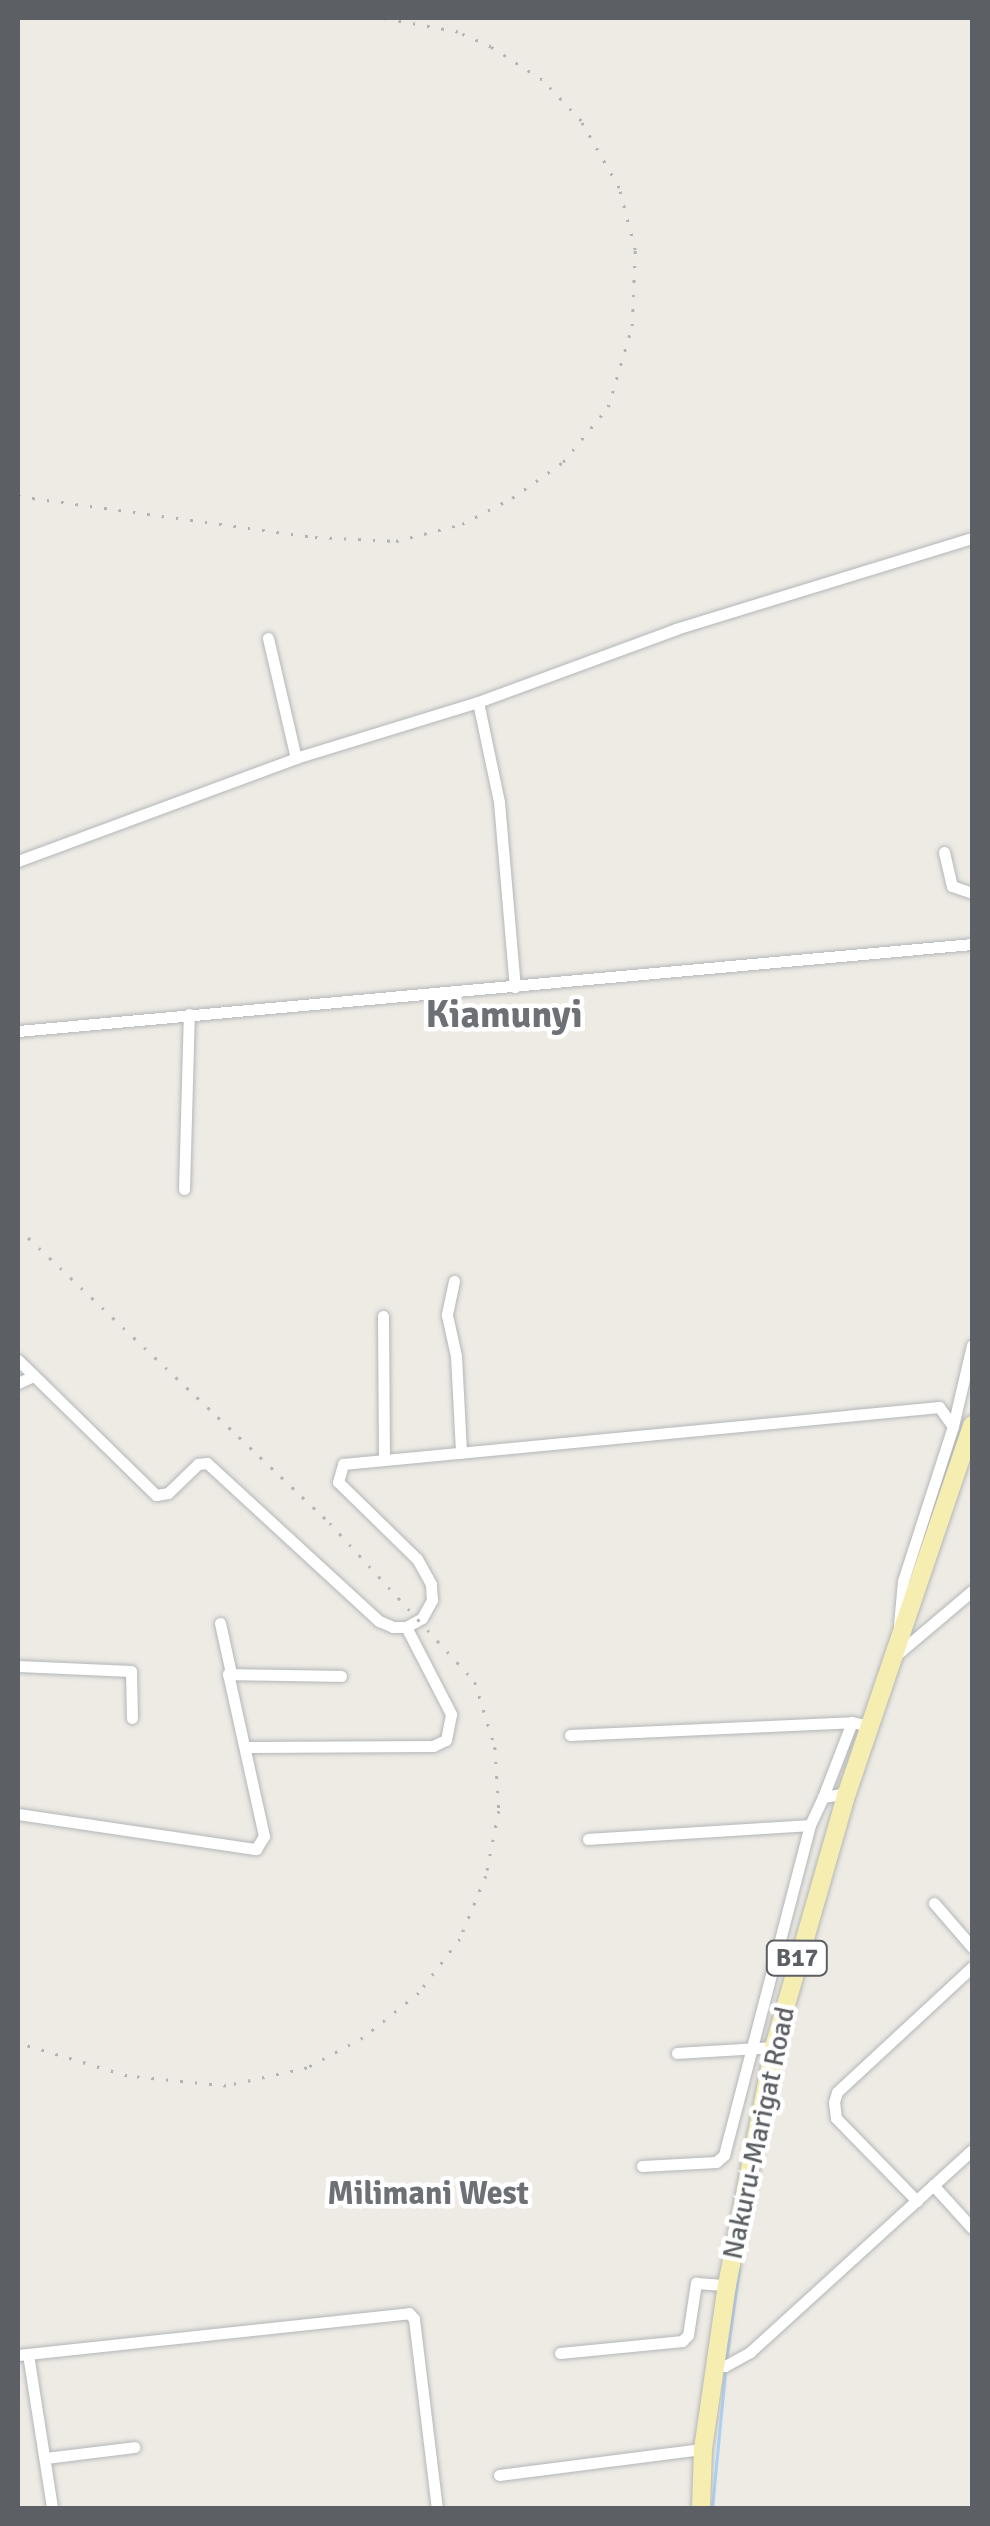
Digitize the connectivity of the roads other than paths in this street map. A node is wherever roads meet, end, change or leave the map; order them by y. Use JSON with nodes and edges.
{"nodes":[{"id":1,"x":972,"y":538,"type":"edge"},
{"id":2,"x":268,"y":638,"type":"dead end"},
{"id":3,"x":478,"y":702,"type":"junction"},
{"id":4,"x":296,"y":758,"type":"junction"},
{"id":5,"x":944,"y":852,"type":"dead end"},
{"id":6,"x":18,"y":861,"type":"edge"},
{"id":7,"x":972,"y":894,"type":"edge"},
{"id":8,"x":972,"y":944,"type":"edge"},
{"id":9,"x":515,"y":987,"type":"junction"},
{"id":10,"x":189,"y":1014,"type":"junction"},
{"id":11,"x":18,"y":1031,"type":"edge"},
{"id":12,"x":184,"y":1189,"type":"dead end"},
{"id":13,"x":454,"y":1281,"type":"dead end"},
{"id":14,"x":383,"y":1316,"type":"dead end"},
{"id":15,"x":972,"y":1345,"type":"edge"},
{"id":16,"x":18,"y":1360,"type":"edge"},
{"id":17,"x":34,"y":1376,"type":"junction"},
{"id":18,"x":18,"y":1382,"type":"edge"},
{"id":19,"x":956,"y":1404,"type":"junction"},
{"id":20,"x":938,"y":1407,"type":"junction"},
{"id":21,"x":952,"y":1426,"type":"junction"},
{"id":22,"x":972,"y":1426,"type":"edge"},
{"id":23,"x":461,"y":1453,"type":"junction"},
{"id":24,"x":384,"y":1460,"type":"junction"},
{"id":25,"x":972,"y":1591,"type":"edge"},
{"id":26,"x":220,"y":1623,"type":"dead end"},
{"id":27,"x":406,"y":1627,"type":"junction"},
{"id":28,"x":897,"y":1649,"type":"junction"},
{"id":29,"x":18,"y":1666,"type":"edge"},
{"id":30,"x":231,"y":1672,"type":"junction"},
{"id":31,"x":340,"y":1676,"type":"dead end"},
{"id":32,"x":132,"y":1718,"type":"dead end"},
{"id":33,"x":861,"y":1724,"type":"junction"},
{"id":34,"x":570,"y":1735,"type":"dead end"},
{"id":35,"x":247,"y":1748,"type":"junction"},
{"id":36,"x":847,"y":1793,"type":"junction"},
{"id":37,"x":823,"y":1797,"type":"junction"},
{"id":38,"x":18,"y":1814,"type":"edge"},
{"id":39,"x":810,"y":1825,"type":"junction"},
{"id":40,"x":588,"y":1839,"type":"dead end"},
{"id":41,"x":934,"y":1904,"type":"dead end"},
{"id":42,"x":972,"y":1947,"type":"edge"},
{"id":43,"x":972,"y":1967,"type":"edge"},
{"id":44,"x":751,"y":2046,"type":"junction"},
{"id":45,"x":774,"y":2047,"type":"junction"},
{"id":46,"x":677,"y":2052,"type":"dead end"},
{"id":47,"x":972,"y":2150,"type":"edge"},
{"id":48,"x":642,"y":2166,"type":"dead end"},
{"id":49,"x":933,"y":2185,"type":"junction"},
{"id":50,"x":917,"y":2201,"type":"junction"},
{"id":51,"x":972,"y":2228,"type":"edge"},
{"id":52,"x":727,"y":2285,"type":"junction"},
{"id":53,"x":560,"y":2353,"type":"dead end"},
{"id":54,"x":23,"y":2355,"type":"edge"},
{"id":55,"x":716,"y":2364,"type":"junction"},
{"id":56,"x":134,"y":2448,"type":"dead end"},
{"id":57,"x":703,"y":2449,"type":"junction"},
{"id":58,"x":44,"y":2458,"type":"junction"},
{"id":59,"x":499,"y":2476,"type":"dead end"},
{"id":60,"x":52,"y":2508,"type":"edge"},
{"id":61,"x":437,"y":2508,"type":"edge"},
{"id":62,"x":701,"y":2508,"type":"edge"}],
"edges":[{"from":1,"to":3,"type":"street"},
{"from":2,"to":4,"type":"street"},
{"from":3,"to":4,"type":"street"},
{"from":3,"to":9,"type":"street"},
{"from":4,"to":6,"type":"street"},
{"from":5,"to":7,"type":"street"},
{"from":8,"to":9,"type":"street"},
{"from":9,"to":10,"type":"street"},
{"from":10,"to":11,"type":"street"},
{"from":10,"to":12,"type":"street"},
{"from":13,"to":23,"type":"street"},
{"from":14,"to":24,"type":"street"},
{"from":15,"to":19,"type":"street"},
{"from":16,"to":17,"type":"street"},
{"from":17,"to":18,"type":"street"},
{"from":17,"to":27,"type":"street"},
{"from":19,"to":20,"type":"street"},
{"from":19,"to":21,"type":"street"},
{"from":20,"to":21,"type":"street"},
{"from":20,"to":23,"type":"street"},
{"from":21,"to":28,"type":"street"},
{"from":22,"to":28,"type":"main road","name":"Nakuru-Marigat Road","number":"B17"},
{"from":23,"to":24,"type":"street"},
{"from":24,"to":27,"type":"street"},
{"from":25,"to":28,"type":"street"},
{"from":26,"to":30,"type":"street"},
{"from":27,"to":35,"type":"street"},
{"from":28,"to":33,"type":"main road","name":"Nakuru-Marigat Road","number":"B17"},
{"from":29,"to":32,"type":"street"},
{"from":30,"to":31,"type":"street"},
{"from":30,"to":35,"type":"street"},
{"from":33,"to":34,"type":"street"},
{"from":33,"to":36,"type":"main road","name":"Nakuru-Marigat Road","number":"B17"},
{"from":33,"to":37,"type":"street"},
{"from":35,"to":38,"type":"street"},
{"from":36,"to":37,"type":"street"},
{"from":36,"to":45,"type":"main road","name":"Nakuru-Marigat Road","number":"B17"},
{"from":37,"to":39,"type":"street"},
{"from":39,"to":40,"type":"street"},
{"from":39,"to":44,"type":"street"},
{"from":41,"to":42,"type":"street"},
{"from":43,"to":50,"type":"street"},
{"from":44,"to":45,"type":"street"},
{"from":44,"to":46,"type":"street"},
{"from":44,"to":48,"type":"street"},
{"from":45,"to":52,"type":"main road","name":"Nakuru-Marigat Road","number":"B17"},
{"from":47,"to":49,"type":"street"},
{"from":49,"to":50,"type":"street"},
{"from":49,"to":51,"type":"street"},
{"from":50,"to":55,"type":"street"},
{"from":52,"to":53,"type":"street"},
{"from":52,"to":55,"type":"main road","name":"Nakuru-Marigat Road","number":"B17"},
{"from":54,"to":58,"type":"street"},
{"from":54,"to":61,"type":"street"},
{"from":55,"to":57,"type":"main road","name":"Nakuru-Marigat Road","number":"B17"},
{"from":56,"to":58,"type":"street"},
{"from":57,"to":59,"type":"street"},
{"from":57,"to":62,"type":"main road","name":"Nakuru-Marigat Road","number":"B17"},
{"from":58,"to":60,"type":"street"}]}
